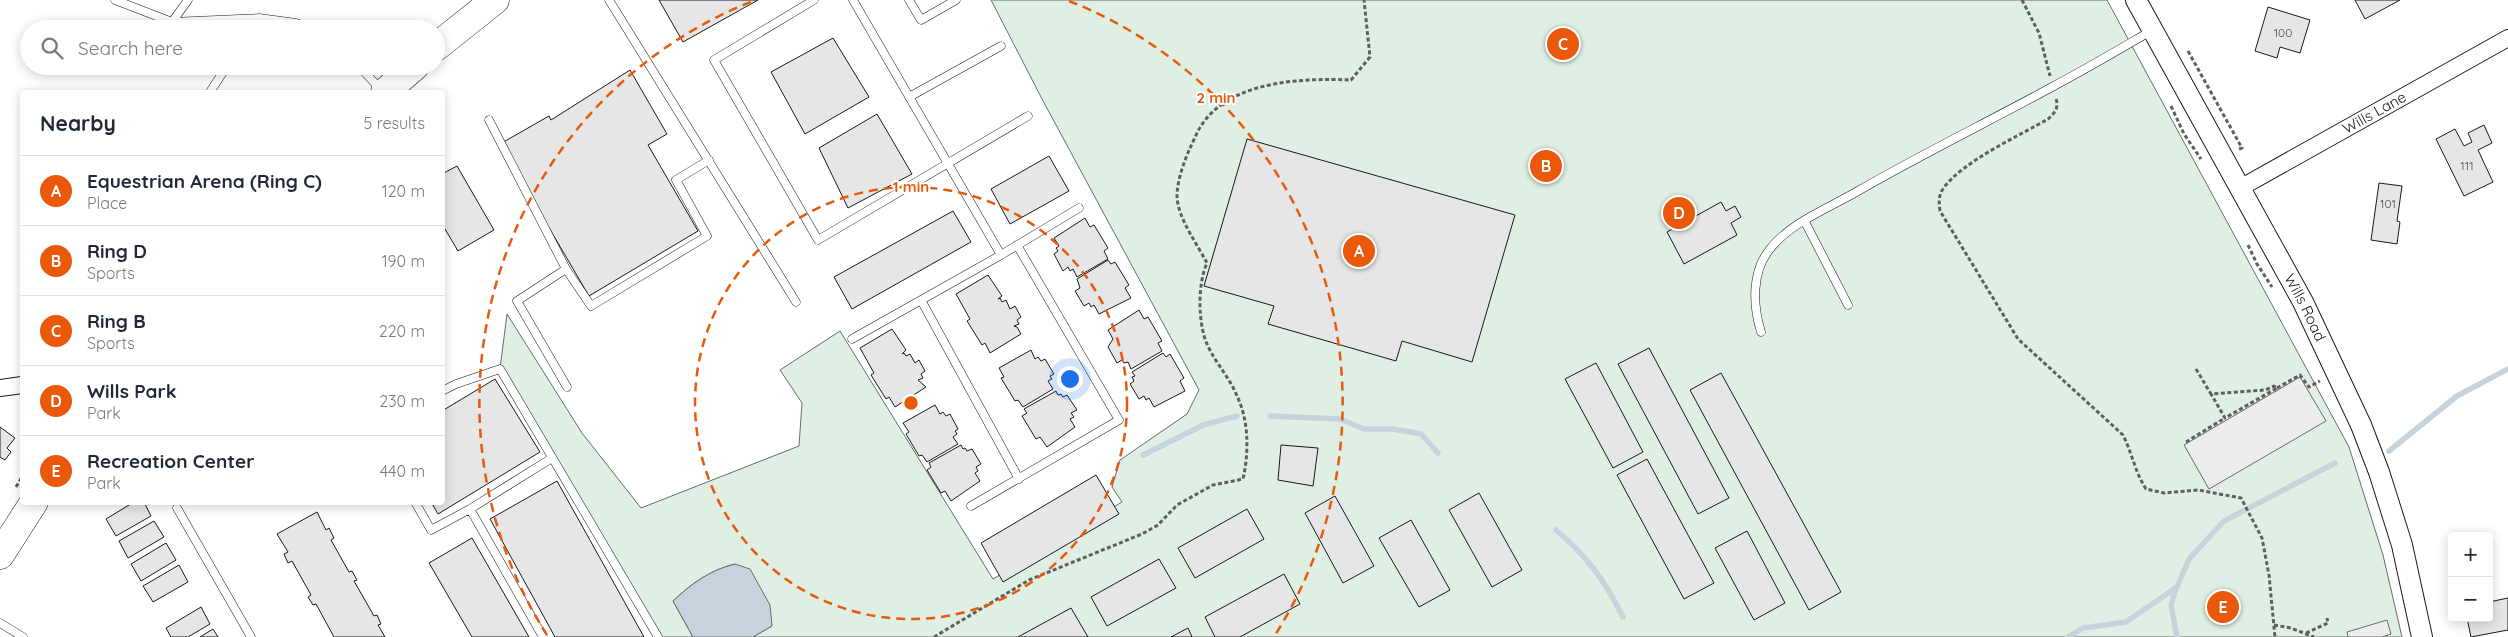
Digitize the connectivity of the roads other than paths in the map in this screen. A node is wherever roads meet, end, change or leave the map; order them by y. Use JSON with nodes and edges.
{"nodes":[{"id":1,"x":115,"y":0,"type":"edge"},
{"id":2,"x":188,"y":0,"type":"edge"},
{"id":3,"x":495,"y":0,"type":"edge"},
{"id":4,"x":609,"y":0,"type":"edge"},
{"id":5,"x":814,"y":0,"type":"edge"},
{"id":6,"x":853,"y":0,"type":"edge"},
{"id":7,"x":909,"y":0,"type":"edge"},
{"id":8,"x":956,"y":0,"type":"edge"},
{"id":9,"x":2136,"y":0,"type":"edge"},
{"id":10,"x":259,"y":18,"type":"joint"},
{"id":11,"x":167,"y":20,"type":"edge"},
{"id":12,"x":173,"y":20,"type":"edge"},
{"id":13,"x":216,"y":20,"type":"edge"},
{"id":14,"x":274,"y":20,"type":"edge"},
{"id":15,"x":2153,"y":30,"type":"junction"},
{"id":16,"x":2508,"y":38,"type":"edge"},
{"id":17,"x":445,"y":40,"type":"edge"},
{"id":18,"x":1001,"y":46,"type":"dead end"},
{"id":19,"x":221,"y":75,"type":"edge"},
{"id":20,"x":368,"y":75,"type":"edge"},
{"id":21,"x":404,"y":75,"type":"edge"},
{"id":22,"x":211,"y":90,"type":"edge"},
{"id":23,"x":382,"y":90,"type":"edge"},
{"id":24,"x":386,"y":90,"type":"edge"},
{"id":25,"x":909,"y":97,"type":"junction"},
{"id":26,"x":1028,"y":116,"type":"dead end"},
{"id":27,"x":489,"y":120,"type":"dead end"},
{"id":28,"x":709,"y":160,"type":"junction"},
{"id":29,"x":948,"y":163,"type":"junction"},
{"id":30,"x":2240,"y":188,"type":"junction"},
{"id":31,"x":1079,"y":208,"type":"dead end"},
{"id":32,"x":1804,"y":222,"type":"junction"},
{"id":33,"x":1017,"y":245,"type":"junction"},
{"id":34,"x":1001,"y":255,"type":"junction"},
{"id":35,"x":566,"y":269,"type":"junction"},
{"id":36,"x":921,"y":300,"type":"junction"},
{"id":37,"x":796,"y":302,"type":"dead end"},
{"id":38,"x":1848,"y":305,"type":"dead end"},
{"id":39,"x":1761,"y":332,"type":"dead end"},
{"id":40,"x":852,"y":339,"type":"dead end"},
{"id":41,"x":20,"y":385,"type":"edge"},
{"id":42,"x":567,"y":387,"type":"dead end"},
{"id":43,"x":0,"y":388,"type":"edge"},
{"id":44,"x":445,"y":390,"type":"edge"},
{"id":45,"x":552,"y":458,"type":"junction"},
{"id":46,"x":1019,"y":478,"type":"junction"},
{"id":47,"x":32,"y":505,"type":"edge"},
{"id":48,"x":417,"y":505,"type":"edge"},
{"id":49,"x":971,"y":506,"type":"dead end"},
{"id":50,"x":177,"y":508,"type":"dead end"},
{"id":51,"x":470,"y":509,"type":"junction"},
{"id":52,"x":0,"y":555,"type":"edge"},
{"id":53,"x":0,"y":622,"type":"edge"},
{"id":54,"x":22,"y":637,"type":"edge"},
{"id":55,"x":251,"y":637,"type":"edge"},
{"id":56,"x":543,"y":637,"type":"edge"},
{"id":57,"x":658,"y":637,"type":"edge"},
{"id":58,"x":2422,"y":637,"type":"edge"}],
"edges":[{"from":1,"to":11,"type":"lane"},
{"from":2,"to":12,"type":"lane"},
{"from":3,"to":17,"type":"highway"},
{"from":4,"to":28,"type":"lane"},
{"from":5,"to":29,"type":"lane"},
{"from":6,"to":25,"type":"lane"},
{"from":7,"to":8,"type":"lane"},
{"from":9,"to":15,"type":"street","name":"Wills Road"},
{"from":10,"to":13,"type":"lane"},
{"from":10,"to":14,"type":"lane"},
{"from":15,"to":30,"type":"street","name":"Wills Road"},
{"from":15,"to":32,"type":"lane"},
{"from":16,"to":30,"type":"street","name":"Wills Lane"},
{"from":18,"to":25,"type":"lane"},
{"from":19,"to":22,"type":"lane"},
{"from":20,"to":23,"type":"lane"},
{"from":21,"to":24,"type":"highway"},
{"from":25,"to":29,"type":"lane"},
{"from":26,"to":29,"type":"lane"},
{"from":27,"to":35,"type":"lane"},
{"from":28,"to":35,"type":"lane"},
{"from":28,"to":37,"type":"lane"},
{"from":29,"to":34,"type":"lane"},
{"from":30,"to":58,"type":"street","name":"Wills Road"},
{"from":31,"to":33,"type":"lane"},
{"from":32,"to":38,"type":"lane"},
{"from":32,"to":39,"type":"lane"},
{"from":33,"to":34,"type":"lane"},
{"from":33,"to":46,"type":"lane"},
{"from":34,"to":36,"type":"lane"},
{"from":35,"to":42,"type":"lane"},
{"from":36,"to":40,"type":"lane"},
{"from":36,"to":46,"type":"lane"},
{"from":41,"to":43,"type":"street"},
{"from":44,"to":45,"type":"lane"},
{"from":45,"to":51,"type":"lane"},
{"from":45,"to":57,"type":"lane"},
{"from":46,"to":49,"type":"lane"},
{"from":47,"to":52,"type":"highway"},
{"from":48,"to":51,"type":"lane"},
{"from":50,"to":55,"type":"lane"},
{"from":51,"to":56,"type":"lane"},
{"from":53,"to":54,"type":"lane"}]}
